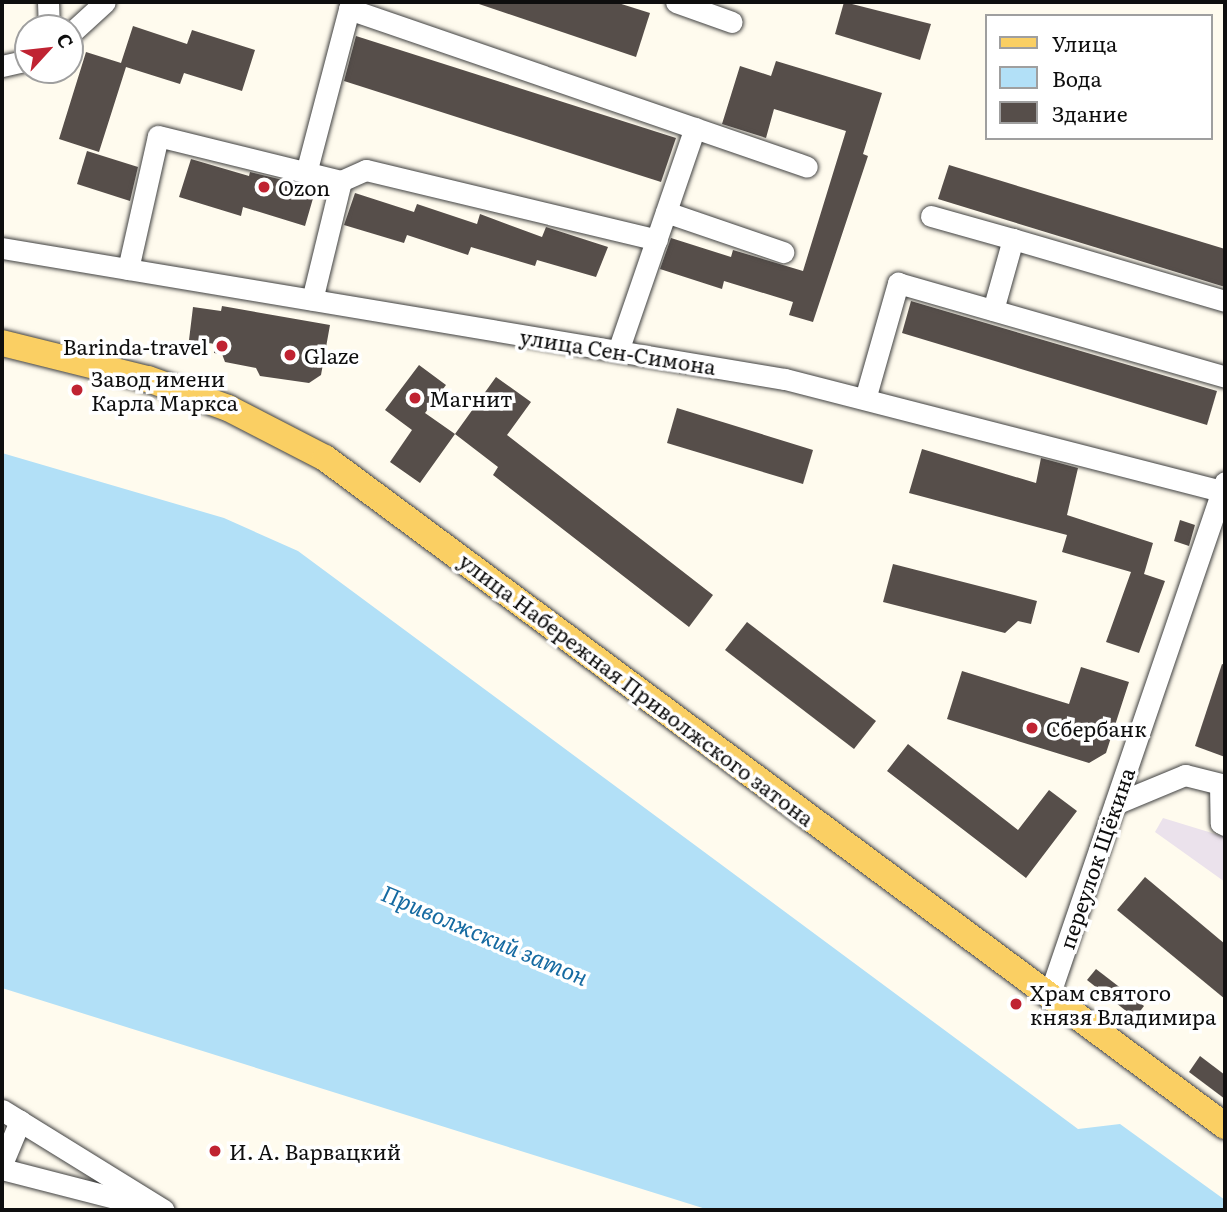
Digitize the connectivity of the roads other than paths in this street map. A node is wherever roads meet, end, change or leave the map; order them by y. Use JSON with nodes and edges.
{"nodes":[{"id":1,"x":105,"y":2,"type":"edge"},
{"id":2,"x":676,"y":2,"type":"edge"},
{"id":3,"x":350,"y":6,"type":"edge"},
{"id":4,"x":84,"y":21,"type":"edge"},
{"id":5,"x":732,"y":22,"type":"dead end"},
{"id":6,"x":695,"y":128,"type":"junction"},
{"id":7,"x":807,"y":167,"type":"dead end"},
{"id":8,"x":306,"y":173,"type":"junction"},
{"id":9,"x":341,"y":181,"type":"junction"},
{"id":10,"x":666,"y":212,"type":"junction"},
{"id":11,"x":931,"y":216,"type":"dead end"},
{"id":12,"x":1013,"y":239,"type":"junction"},
{"id":13,"x":657,"y":240,"type":"junction"},
{"id":14,"x":2,"y":248,"type":"edge"},
{"id":15,"x":783,"y":252,"type":"dead end"},
{"id":16,"x":128,"y":269,"type":"junction"},
{"id":17,"x":312,"y":300,"type":"junction"},
{"id":18,"x":1225,"y":301,"type":"edge"},
{"id":19,"x":993,"y":310,"type":"junction"},
{"id":20,"x":2,"y":343,"type":"edge"},
{"id":21,"x":618,"y":351,"type":"junction"},
{"id":22,"x":1225,"y":377,"type":"edge"},
{"id":23,"x":865,"y":399,"type":"junction"},
{"id":24,"x":1224,"y":489,"type":"edge"},
{"id":25,"x":1115,"y":804,"type":"junction"},
{"id":26,"x":1225,"y":825,"type":"edge"},
{"id":27,"x":1049,"y":996,"type":"junction"},
{"id":28,"x":11,"y":1116,"type":"edge"},
{"id":29,"x":1225,"y":1126,"type":"edge"},
{"id":30,"x":2,"y":1164,"type":"edge"},
{"id":31,"x":2,"y":1170,"type":"edge"},
{"id":32,"x":164,"y":1210,"type":"edge"}],
"edges":[{"from":1,"to":4,"type":"street"},
{"from":2,"to":5,"type":"street"},
{"from":3,"to":6,"type":"street"},
{"from":3,"to":8,"type":"street"},
{"from":6,"to":7,"type":"street"},
{"from":6,"to":10,"type":"street"},
{"from":8,"to":9,"type":"street"},
{"from":8,"to":16,"type":"street"},
{"from":9,"to":13,"type":"street"},
{"from":9,"to":17,"type":"street"},
{"from":10,"to":13,"type":"street"},
{"from":10,"to":15,"type":"street"},
{"from":11,"to":12,"type":"street"},
{"from":12,"to":18,"type":"street"},
{"from":12,"to":19,"type":"street"},
{"from":13,"to":21,"type":"street"},
{"from":14,"to":16,"type":"street","name":"улица Сен-Симона"},
{"from":16,"to":17,"type":"street","name":"улица Сен-Симона"},
{"from":17,"to":21,"type":"street","name":"улица Сен-Симона"},
{"from":19,"to":22,"type":"street"},
{"from":19,"to":23,"type":"street"},
{"from":20,"to":27,"type":"main road","name":"улица Набережная Приволжского затона"},
{"from":21,"to":23,"type":"street","name":"улица Сен-Симона"},
{"from":23,"to":24,"type":"street","name":"улица Сен-Симона"},
{"from":24,"to":25,"type":"street","name":"переулок Щёкина"},
{"from":25,"to":26,"type":"street"},
{"from":25,"to":27,"type":"street","name":"переулок Щёкина"},
{"from":27,"to":29,"type":"main road","name":"улица Набережная Приволжского затона"},
{"from":28,"to":30,"type":"street"},
{"from":28,"to":32,"type":"street"},
{"from":31,"to":32,"type":"street"}]}
